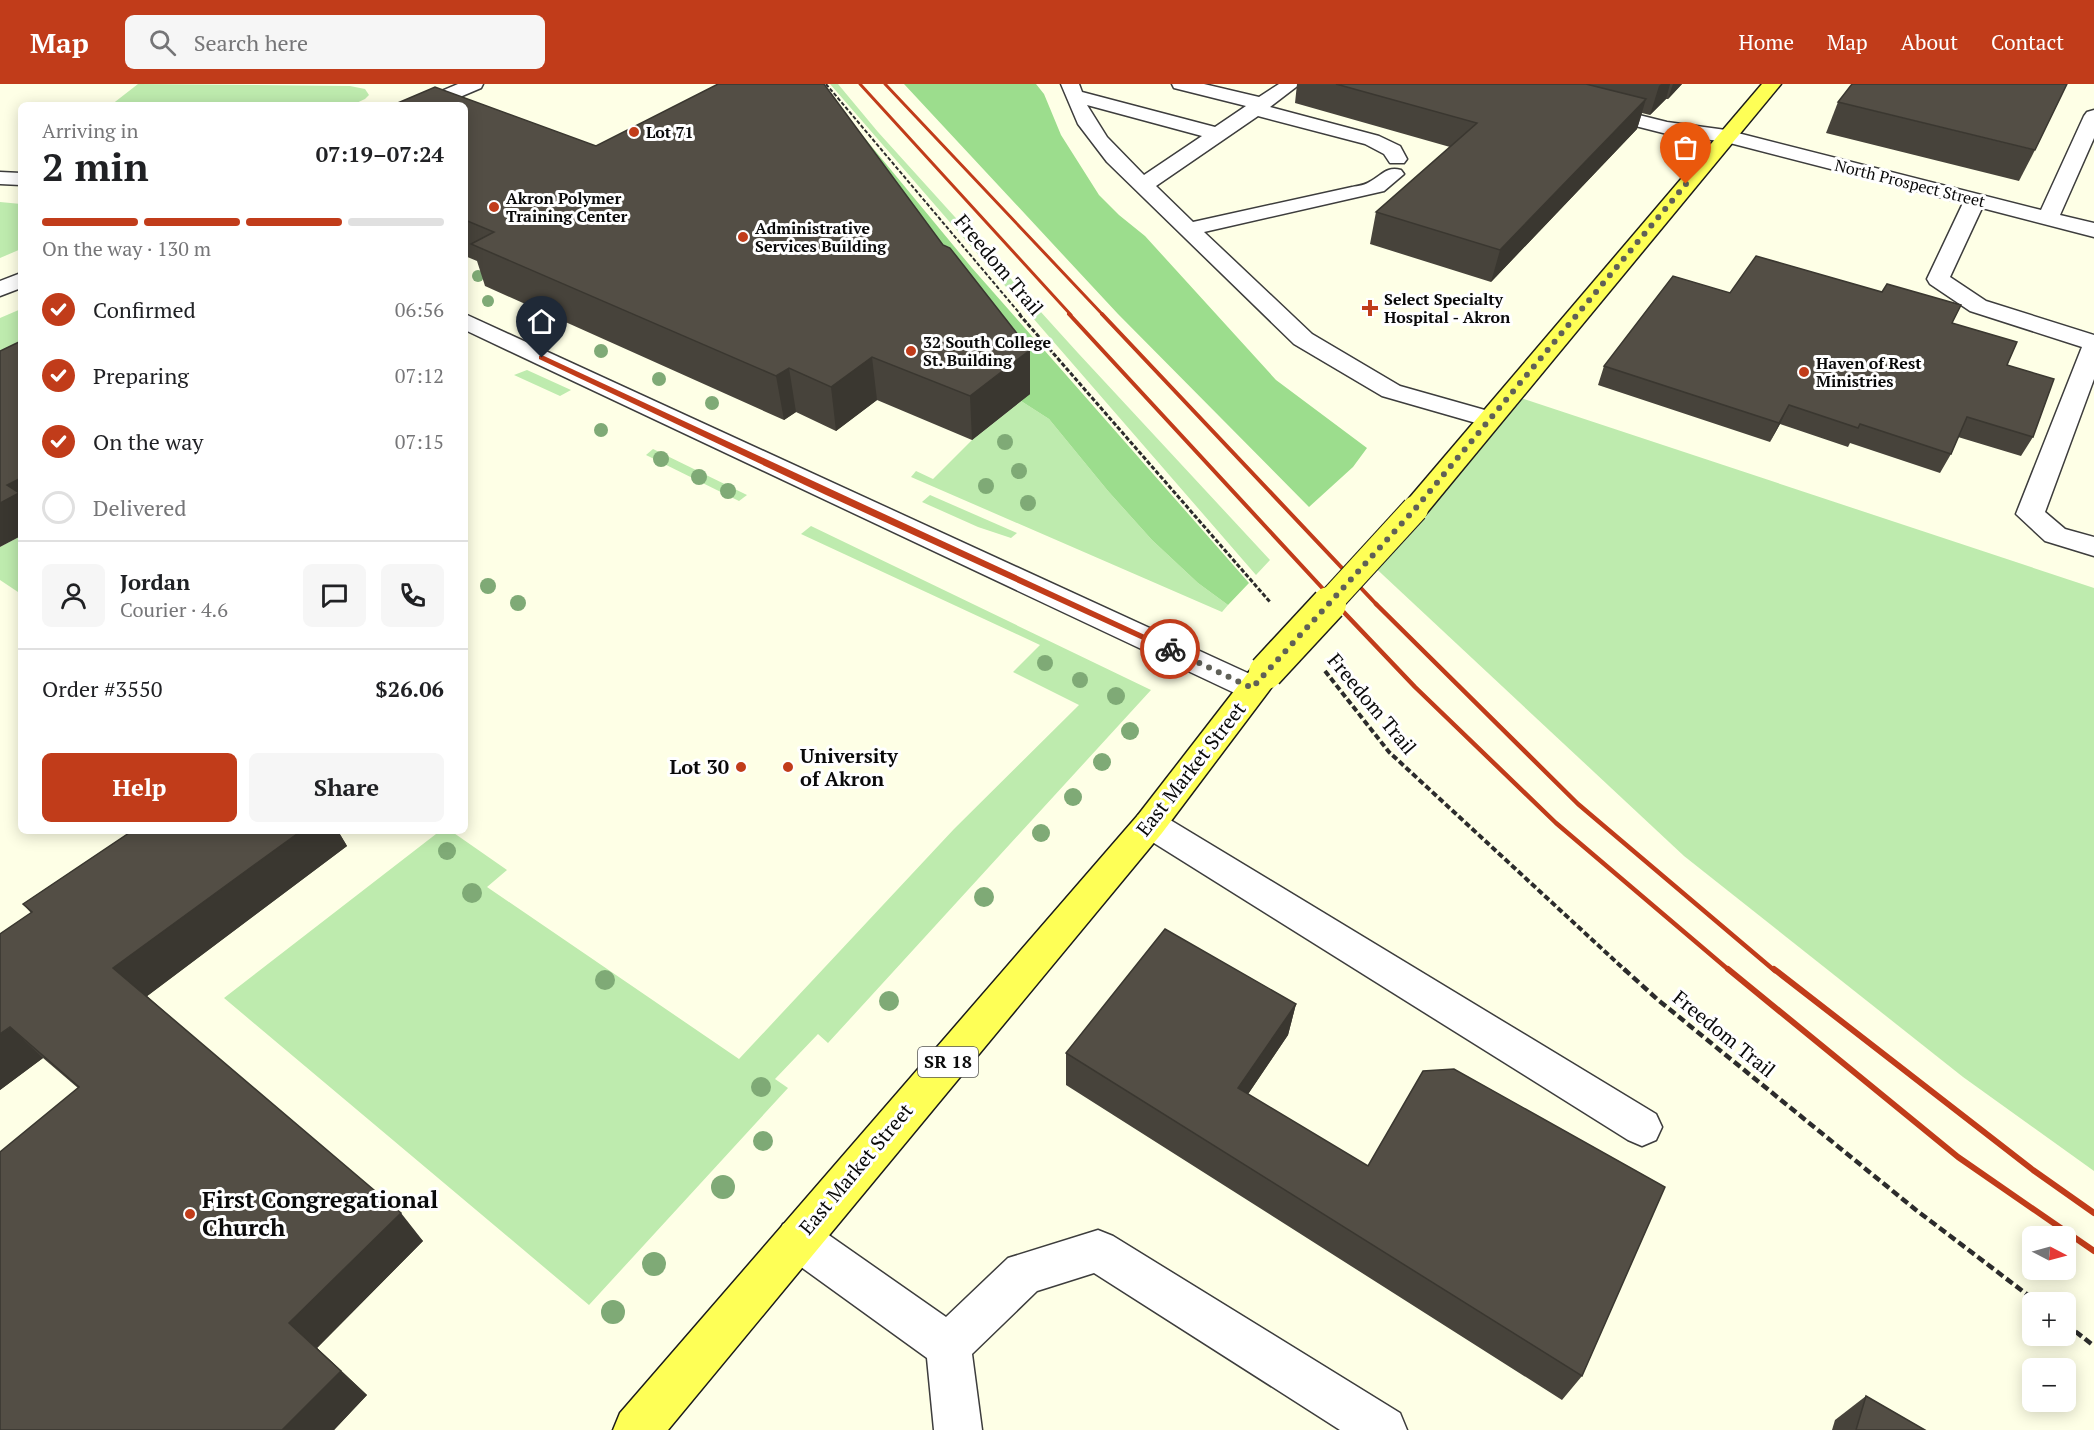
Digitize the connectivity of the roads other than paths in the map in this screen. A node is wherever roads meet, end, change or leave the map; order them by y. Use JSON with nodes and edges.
{"nodes":[{"id":1,"x":474,"y":84,"type":"edge"},
{"id":2,"x":1181,"y":84,"type":"edge"},
{"id":3,"x":1291,"y":84,"type":"edge"},
{"id":4,"x":1772,"y":84,"type":"edge"},
{"id":5,"x":1072,"y":90,"type":"edge"},
{"id":6,"x":432,"y":102,"type":"edge"},
{"id":7,"x":1576,"y":105,"type":"edge"},
{"id":8,"x":1258,"y":107,"type":"junction"},
{"id":9,"x":1678,"y":112,"type":"dead end"},
{"id":10,"x":2094,"y":116,"type":"edge"},
{"id":11,"x":1217,"y":134,"type":"junction"},
{"id":12,"x":1726,"y":136,"type":"junction"},
{"id":13,"x":0,"y":178,"type":"edge"},
{"id":14,"x":18,"y":179,"type":"edge"},
{"id":15,"x":1144,"y":185,"type":"junction"},
{"id":16,"x":1976,"y":200,"type":"junction"},
{"id":17,"x":2048,"y":218,"type":"junction"},
{"id":18,"x":1189,"y":229,"type":"junction"},
{"id":19,"x":2094,"y":230,"type":"edge"},
{"id":20,"x":18,"y":281,"type":"edge"},
{"id":21,"x":0,"y":289,"type":"edge"},
{"id":22,"x":468,"y":322,"type":"edge"},
{"id":23,"x":2094,"y":344,"type":"edge"},
{"id":24,"x":1490,"y":419,"type":"junction"},
{"id":25,"x":2094,"y":547,"type":"edge"},
{"id":26,"x":1259,"y":680,"type":"junction"},
{"id":27,"x":1150,"y":824,"type":"junction"},
{"id":28,"x":1642,"y":1127,"type":"dead end"},
{"id":29,"x":798,"y":1239,"type":"junction"},
{"id":30,"x":948,"y":1346,"type":"junction"},
{"id":31,"x":637,"y":1430,"type":"edge"},
{"id":32,"x":958,"y":1430,"type":"edge"},
{"id":33,"x":1383,"y":1430,"type":"edge"}],
"edges":[{"from":1,"to":6,"type":"street"},
{"from":2,"to":8,"type":"street"},
{"from":3,"to":8,"type":"street"},
{"from":4,"to":12,"type":"main road","name":"East Market Street","number":"SR 18"},
{"from":5,"to":11,"type":"street"},
{"from":5,"to":15,"type":"street"},
{"from":7,"to":12,"type":"street"},
{"from":8,"to":11,"type":"street"},
{"from":8,"to":18,"type":"street"},
{"from":9,"to":12,"type":"street"},
{"from":10,"to":17,"type":"street"},
{"from":11,"to":15,"type":"street"},
{"from":12,"to":16,"type":"street","name":"North Prospect Street"},
{"from":12,"to":24,"type":"main road","name":"East Market Street","number":"SR 18"},
{"from":13,"to":14,"type":"street"},
{"from":15,"to":18,"type":"street"},
{"from":16,"to":17,"type":"street","name":"North Prospect Street"},
{"from":16,"to":23,"type":"street"},
{"from":17,"to":19,"type":"street","name":"North Prospect Street"},
{"from":18,"to":24,"type":"street"},
{"from":20,"to":21,"type":"street"},
{"from":22,"to":26,"type":"street"},
{"from":23,"to":25,"type":"street"},
{"from":24,"to":26,"type":"main road","name":"East Market Street","number":"SR 18","bridge":true},
{"from":26,"to":27,"type":"main road","name":"East Market Street","number":"SR 18"},
{"from":27,"to":28,"type":"street"},
{"from":27,"to":29,"type":"main road","name":"East Market Street","number":"SR 18"},
{"from":29,"to":30,"type":"street"},
{"from":29,"to":31,"type":"main road","name":"East Market Street","number":"SR 18"},
{"from":30,"to":32,"type":"street"},
{"from":30,"to":33,"type":"street"}]}
